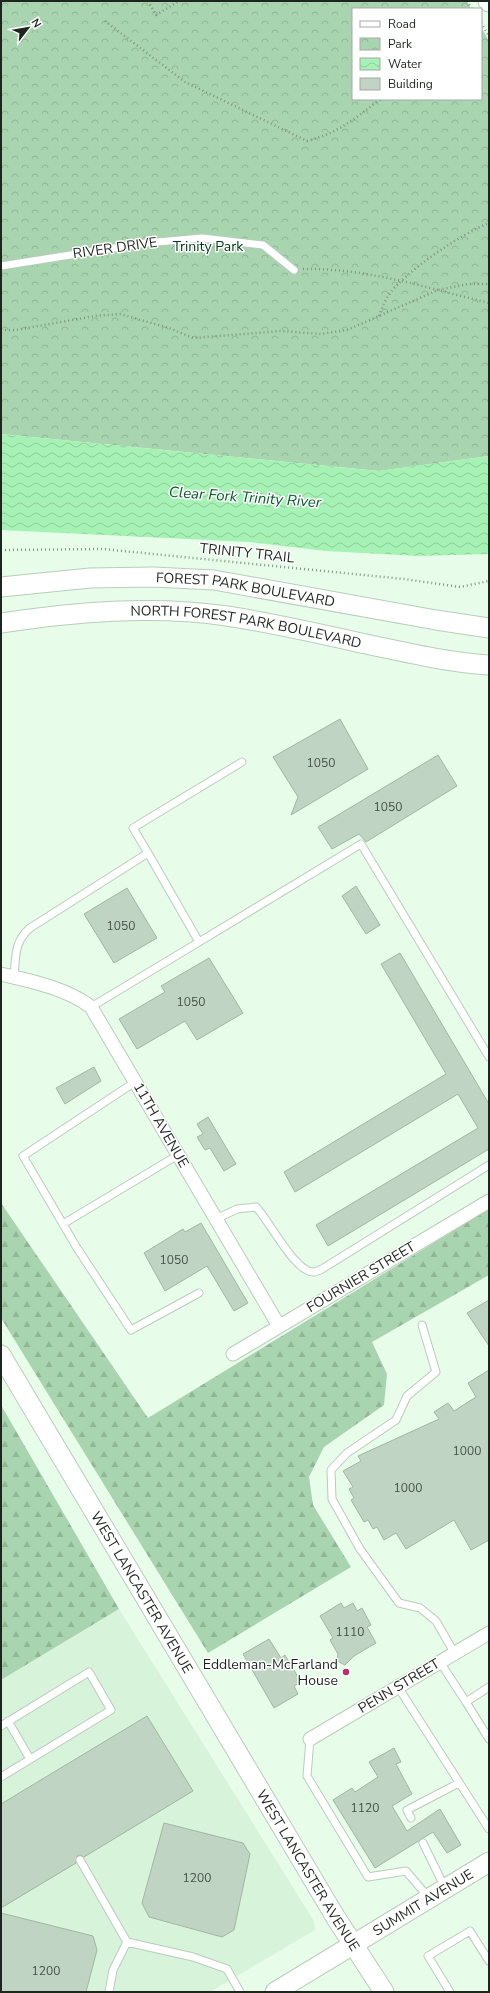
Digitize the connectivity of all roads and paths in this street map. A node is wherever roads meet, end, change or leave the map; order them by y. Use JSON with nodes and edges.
{"nodes":[{"id":1,"x":148,"y":1,"type":"edge"},
{"id":2,"x":179,"y":1,"type":"edge"},
{"id":3,"x":105,"y":21,"type":"dead end"},
{"id":4,"x":483,"y":29,"type":"edge"},
{"id":5,"x":489,"y":36,"type":"edge"},
{"id":6,"x":380,"y":100,"type":"edge"},
{"id":7,"x":489,"y":223,"type":"edge"},
{"id":8,"x":1,"y":266,"type":"edge"},
{"id":9,"x":294,"y":270,"type":"joint"},
{"id":10,"x":403,"y":280,"type":"junction"},
{"id":11,"x":489,"y":284,"type":"edge"},
{"id":12,"x":438,"y":290,"type":"junction"},
{"id":13,"x":489,"y":303,"type":"edge"},
{"id":14,"x":379,"y":316,"type":"junction"},
{"id":15,"x":1,"y":330,"type":"edge"},
{"id":16,"x":1,"y":550,"type":"edge"},
{"id":17,"x":489,"y":581,"type":"edge"},
{"id":18,"x":1,"y":587,"type":"edge"},
{"id":19,"x":1,"y":623,"type":"edge"},
{"id":20,"x":489,"y":628,"type":"edge"},
{"id":21,"x":489,"y":665,"type":"edge"},
{"id":22,"x":242,"y":762,"type":"dead end"},
{"id":23,"x":148,"y":853,"type":"junction"},
{"id":24,"x":199,"y":942,"type":"junction"},
{"id":25,"x":7,"y":975,"type":"edge"},
{"id":26,"x":91,"y":1007,"type":"junction"},
{"id":27,"x":489,"y":1057,"type":"edge"},
{"id":28,"x":135,"y":1082,"type":"junction"},
{"id":29,"x":178,"y":1155,"type":"junction"},
{"id":30,"x":489,"y":1165,"type":"edge"},
{"id":31,"x":489,"y":1201,"type":"edge"},
{"id":32,"x":216,"y":1219,"type":"junction"},
{"id":33,"x":63,"y":1224,"type":"junction"},
{"id":34,"x":199,"y":1293,"type":"dead end"},
{"id":35,"x":422,"y":1325,"type":"dead end"},
{"id":36,"x":279,"y":1326,"type":"junction"},
{"id":37,"x":233,"y":1354,"type":"dead end"},
{"id":38,"x":1,"y":1355,"type":"edge"},
{"id":39,"x":489,"y":1633,"type":"edge"},
{"id":40,"x":454,"y":1654,"type":"junction"},
{"id":41,"x":440,"y":1662,"type":"junction"},
{"id":42,"x":398,"y":1687,"type":"junction"},
{"id":43,"x":489,"y":1687,"type":"edge"},
{"id":44,"x":466,"y":1702,"type":"junction"},
{"id":45,"x":8,"y":1722,"type":"junction"},
{"id":46,"x":1,"y":1726,"type":"edge"},
{"id":47,"x":489,"y":1739,"type":"edge"},
{"id":48,"x":310,"y":1740,"type":"joint"},
{"id":49,"x":30,"y":1759,"type":"junction"},
{"id":50,"x":1,"y":1777,"type":"edge"},
{"id":51,"x":459,"y":1783,"type":"junction"},
{"id":52,"x":411,"y":1818,"type":"dead end"},
{"id":53,"x":489,"y":1829,"type":"edge"},
{"id":54,"x":423,"y":1843,"type":"dead end"},
{"id":55,"x":80,"y":1860,"type":"dead end"},
{"id":56,"x":489,"y":1862,"type":"edge"},
{"id":57,"x":445,"y":1888,"type":"junction"},
{"id":58,"x":429,"y":1898,"type":"junction"},
{"id":59,"x":126,"y":1942,"type":"junction"},
{"id":60,"x":352,"y":1944,"type":"junction"},
{"id":61,"x":489,"y":1961,"type":"edge"},
{"id":62,"x":278,"y":1991,"type":"edge"},
{"id":63,"x":109,"y":1992,"type":"edge"},
{"id":64,"x":240,"y":1992,"type":"edge"},
{"id":65,"x":384,"y":1992,"type":"edge"},
{"id":66,"x":450,"y":1992,"type":"edge"}],
"edges":[{"from":1,"to":2,"type":"path"},
{"from":3,"to":6,"type":"path"},
{"from":4,"to":5,"type":"path"},
{"from":7,"to":10,"type":"path"},
{"from":8,"to":9,"type":"lane","name":"RIVER DRIVE"},
{"from":9,"to":10,"type":"path"},
{"from":10,"to":12,"type":"path"},
{"from":10,"to":14,"type":"path"},
{"from":11,"to":12,"type":"path"},
{"from":12,"to":13,"type":"path"},
{"from":12,"to":14,"type":"path"},
{"from":14,"to":15,"type":"path"},
{"from":16,"to":17,"type":"path","name":"TRINITY TRAIL"},
{"from":18,"to":20,"type":"main road","name":"FOREST PARK BOULEVARD"},
{"from":19,"to":21,"type":"main road","name":"NORTH FOREST PARK BOULEVARD"},
{"from":22,"to":23,"type":"lane"},
{"from":23,"to":24,"type":"lane"},
{"from":23,"to":25,"type":"lane"},
{"from":24,"to":26,"type":"lane"},
{"from":24,"to":27,"type":"lane"},
{"from":25,"to":26,"type":"street","name":"11TH AVENUE"},
{"from":26,"to":28,"type":"street","name":"11TH AVENUE"},
{"from":28,"to":29,"type":"street","name":"11TH AVENUE"},
{"from":28,"to":33,"type":"lane"},
{"from":29,"to":32,"type":"street","name":"11TH AVENUE"},
{"from":29,"to":33,"type":"lane"},
{"from":30,"to":32,"type":"lane"},
{"from":31,"to":36,"type":"street","name":"FOURNIER STREET"},
{"from":32,"to":36,"type":"street","name":"11TH AVENUE"},
{"from":33,"to":34,"type":"lane"},
{"from":35,"to":40,"type":"lane"},
{"from":36,"to":37,"type":"street","name":"FOURNIER STREET"},
{"from":38,"to":60,"type":"main road","name":"WEST LANCASTER AVENUE"},
{"from":39,"to":40,"type":"street","name":"PENN STREET"},
{"from":40,"to":41,"type":"street","name":"PENN STREET"},
{"from":41,"to":42,"type":"street","name":"PENN STREET"},
{"from":41,"to":44,"type":"lane"},
{"from":42,"to":48,"type":"street","name":"PENN STREET"},
{"from":42,"to":51,"type":"lane"},
{"from":43,"to":44,"type":"lane"},
{"from":44,"to":47,"type":"lane"},
{"from":45,"to":46,"type":"lane"},
{"from":45,"to":49,"type":"lane"},
{"from":45,"to":49,"type":"lane"},
{"from":48,"to":58,"type":"lane"},
{"from":49,"to":50,"type":"lane"},
{"from":51,"to":52,"type":"lane"},
{"from":51,"to":53,"type":"lane"},
{"from":54,"to":57,"type":"lane"},
{"from":55,"to":59,"type":"lane"},
{"from":56,"to":57,"type":"main road","name":"SUMMIT AVENUE"},
{"from":57,"to":58,"type":"main road","name":"SUMMIT AVENUE"},
{"from":58,"to":60,"type":"main road","name":"SUMMIT AVENUE"},
{"from":59,"to":63,"type":"lane"},
{"from":59,"to":64,"type":"lane"},
{"from":60,"to":62,"type":"main road","name":"SUMMIT AVENUE"},
{"from":60,"to":65,"type":"main road","name":"WEST LANCASTER AVENUE"},
{"from":61,"to":66,"type":"lane"}]}
